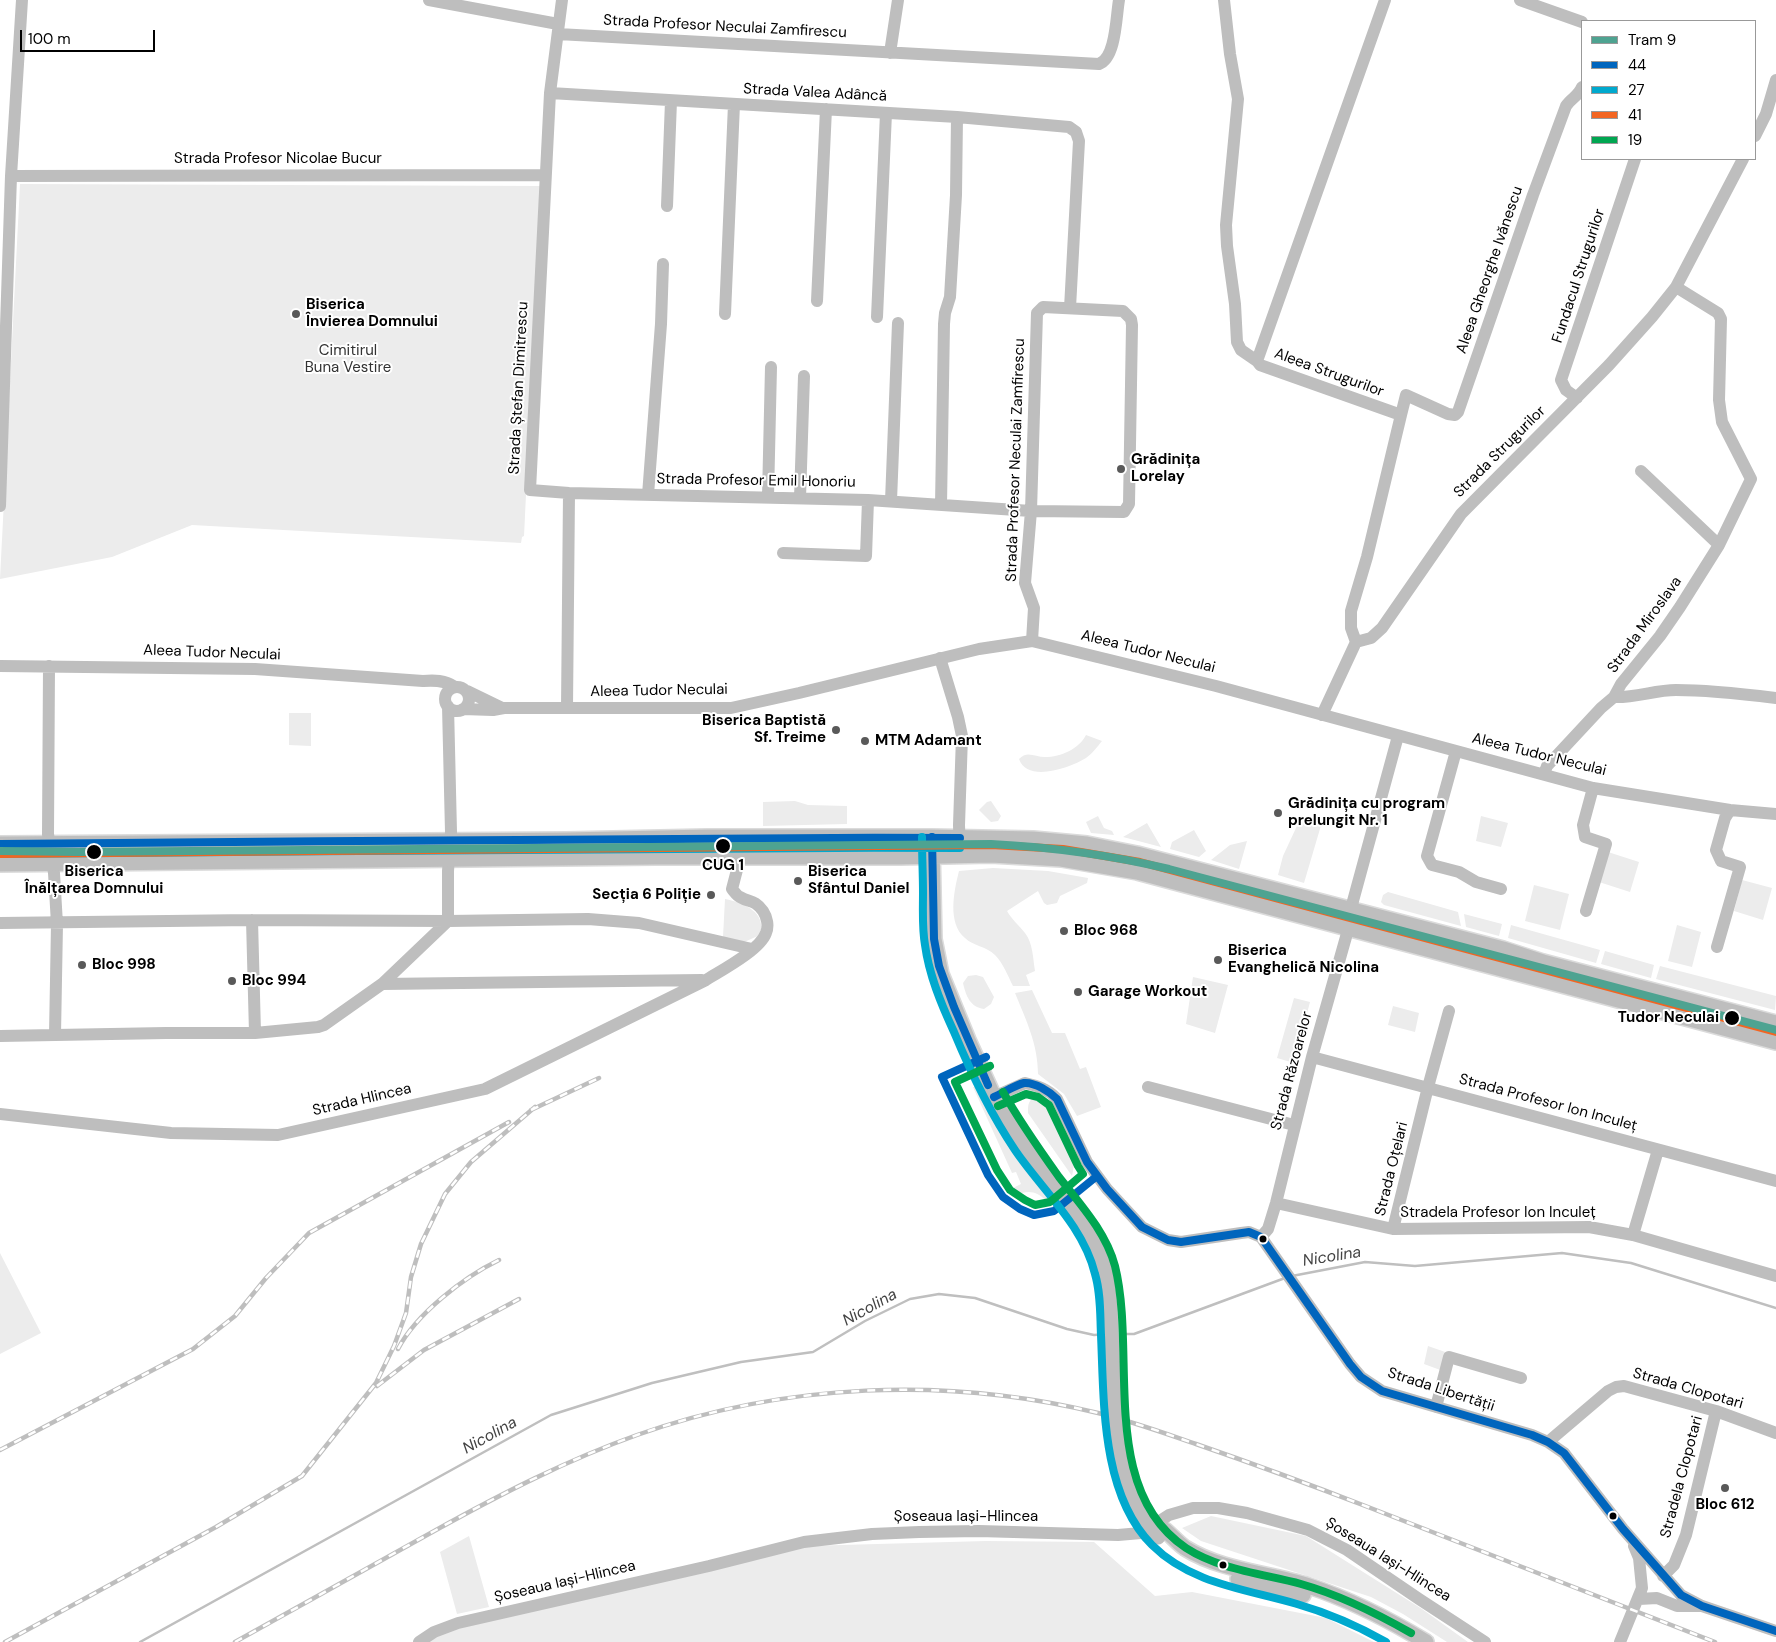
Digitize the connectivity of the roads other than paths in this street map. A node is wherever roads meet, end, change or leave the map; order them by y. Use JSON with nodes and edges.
{"nodes":[{"id":1,"x":22,"y":0,"type":"edge"},
{"id":2,"x":429,"y":0,"type":"edge"},
{"id":3,"x":562,"y":0,"type":"edge"},
{"id":4,"x":898,"y":0,"type":"edge"},
{"id":5,"x":1119,"y":0,"type":"edge"},
{"id":6,"x":1224,"y":0,"type":"edge"},
{"id":7,"x":1384,"y":0,"type":"edge"},
{"id":8,"x":1520,"y":0,"type":"edge"},
{"id":9,"x":1581,"y":22,"type":"edge"},
{"id":10,"x":558,"y":29,"type":"junction"},
{"id":11,"x":890,"y":53,"type":"junction"},
{"id":12,"x":1776,"y":80,"type":"edge"},
{"id":13,"x":1581,"y":90,"type":"edge"},
{"id":14,"x":550,"y":93,"type":"junction"},
{"id":15,"x":670,"y":100,"type":"junction"},
{"id":16,"x":734,"y":104,"type":"junction"},
{"id":17,"x":826,"y":109,"type":"junction"},
{"id":18,"x":886,"y":113,"type":"junction"},
{"id":19,"x":957,"y":117,"type":"junction"},
{"id":20,"x":1756,"y":134,"type":"edge"},
{"id":21,"x":1635,"y":160,"type":"edge"},
{"id":22,"x":1743,"y":160,"type":"edge"},
{"id":23,"x":545,"y":175,"type":"junction"},
{"id":24,"x":11,"y":176,"type":"junction"},
{"id":25,"x":667,"y":206,"type":"dead end"},
{"id":26,"x":662,"y":264,"type":"dead end"},
{"id":27,"x":1676,"y":286,"type":"junction"},
{"id":28,"x":817,"y":301,"type":"dead end"},
{"id":29,"x":1070,"y":308,"type":"junction"},
{"id":30,"x":725,"y":314,"type":"dead end"},
{"id":31,"x":877,"y":317,"type":"dead end"},
{"id":32,"x":898,"y":323,"type":"dead end"},
{"id":33,"x":1257,"y":361,"type":"junction"},
{"id":34,"x":772,"y":367,"type":"dead end"},
{"id":35,"x":804,"y":376,"type":"dead end"},
{"id":36,"x":1577,"y":398,"type":"junction"},
{"id":37,"x":1401,"y":415,"type":"junction"},
{"id":38,"x":1641,"y":471,"type":"dead end"},
{"id":39,"x":569,"y":493,"type":"junction"},
{"id":40,"x":648,"y":495,"type":"junction"},
{"id":41,"x":768,"y":497,"type":"junction"},
{"id":42,"x":800,"y":498,"type":"junction"},
{"id":43,"x":868,"y":500,"type":"junction"},
{"id":44,"x":891,"y":501,"type":"junction"},
{"id":45,"x":0,"y":506,"type":"edge"},
{"id":46,"x":941,"y":506,"type":"junction"},
{"id":47,"x":1031,"y":511,"type":"junction"},
{"id":48,"x":1718,"y":545,"type":"junction"},
{"id":49,"x":783,"y":553,"type":"dead end"},
{"id":50,"x":1032,"y":641,"type":"junction"},
{"id":51,"x":1356,"y":642,"type":"junction"},
{"id":52,"x":940,"y":658,"type":"junction"},
{"id":53,"x":0,"y":666,"type":"edge"},
{"id":54,"x":49,"y":666,"type":"junction"},
{"id":55,"x":423,"y":681,"type":"junction"},
{"id":56,"x":455,"y":687,"type":"junction"},
{"id":57,"x":467,"y":692,"type":"junction"},
{"id":58,"x":1614,"y":697,"type":"junction"},
{"id":59,"x":1776,"y":698,"type":"edge"},
{"id":60,"x":453,"y":707,"type":"junction"},
{"id":61,"x":504,"y":708,"type":"junction"},
{"id":62,"x":567,"y":708,"type":"junction"},
{"id":63,"x":1322,"y":715,"type":"junction"},
{"id":64,"x":1398,"y":736,"type":"junction"},
{"id":65,"x":1456,"y":751,"type":"junction"},
{"id":66,"x":1544,"y":774,"type":"junction"},
{"id":67,"x":1594,"y":788,"type":"junction"},
{"id":68,"x":1730,"y":810,"type":"junction"},
{"id":69,"x":1776,"y":814,"type":"edge"},
{"id":70,"x":937,"y":837,"type":"junction"},
{"id":71,"x":960,"y":838,"type":"junction"},
{"id":72,"x":451,"y":841,"type":"junction"},
{"id":73,"x":50,"y":843,"type":"junction"},
{"id":74,"x":0,"y":844,"type":"edge"},
{"id":75,"x":937,"y":856,"type":"junction"},
{"id":76,"x":960,"y":856,"type":"junction"},
{"id":77,"x":738,"y":857,"type":"junction"},
{"id":78,"x":449,"y":859,"type":"junction"},
{"id":79,"x":53,"y":863,"type":"junction"},
{"id":80,"x":0,"y":864,"type":"edge"},
{"id":81,"x":1501,"y":889,"type":"dead end"},
{"id":82,"x":1351,"y":910,"type":"junction"},
{"id":83,"x":1586,"y":910,"type":"dead end"},
{"id":84,"x":252,"y":920,"type":"junction"},
{"id":85,"x":448,"y":921,"type":"junction"},
{"id":86,"x":0,"y":923,"type":"edge"},
{"id":87,"x":57,"y":924,"type":"junction"},
{"id":88,"x":1348,"y":928,"type":"junction"},
{"id":89,"x":1717,"y":947,"type":"dead end"},
{"id":90,"x":752,"y":949,"type":"junction"},
{"id":91,"x":706,"y":980,"type":"junction"},
{"id":92,"x":382,"y":984,"type":"junction"},
{"id":93,"x":1449,"y":1011,"type":"dead end"},
{"id":94,"x":1776,"y":1023,"type":"edge"},
{"id":95,"x":255,"y":1033,"type":"junction"},
{"id":96,"x":55,"y":1035,"type":"junction"},
{"id":97,"x":0,"y":1036,"type":"edge"},
{"id":98,"x":1776,"y":1042,"type":"edge"},
{"id":99,"x":1312,"y":1057,"type":"junction"},
{"id":100,"x":1148,"y":1087,"type":"dead end"},
{"id":101,"x":1428,"y":1087,"type":"junction"},
{"id":102,"x":998,"y":1095,"type":"junction"},
{"id":103,"x":0,"y":1114,"type":"edge"},
{"id":104,"x":1294,"y":1125,"type":"junction"},
{"id":105,"x":1658,"y":1150,"type":"junction"},
{"id":106,"x":1776,"y":1181,"type":"edge"},
{"id":107,"x":1276,"y":1203,"type":"junction"},
{"id":108,"x":1393,"y":1229,"type":"junction"},
{"id":109,"x":1633,"y":1235,"type":"junction"},
{"id":110,"x":1260,"y":1237,"type":"junction"},
{"id":111,"x":1776,"y":1276,"type":"edge"},
{"id":112,"x":1521,"y":1378,"type":"dead end"},
{"id":113,"x":1436,"y":1408,"type":"junction"},
{"id":114,"x":1716,"y":1412,"type":"junction"},
{"id":115,"x":1776,"y":1433,"type":"edge"},
{"id":116,"x":1548,"y":1442,"type":"junction"},
{"id":117,"x":1162,"y":1533,"type":"junction"},
{"id":118,"x":1632,"y":1539,"type":"junction"},
{"id":119,"x":1664,"y":1576,"type":"junction"},
{"id":120,"x":1638,"y":1599,"type":"junction"},
{"id":121,"x":1702,"y":1606,"type":"junction"},
{"id":122,"x":1776,"y":1631,"type":"edge"},
{"id":123,"x":419,"y":1642,"type":"edge"},
{"id":124,"x":1406,"y":1642,"type":"edge"},
{"id":125,"x":1426,"y":1642,"type":"edge"},
{"id":126,"x":1486,"y":1642,"type":"edge"},
{"id":127,"x":1620,"y":1642,"type":"edge"}],
"edges":[{"from":1,"to":24,"type":"street"},
{"from":2,"to":10,"type":"street","name":"Strada Profesor Neculai Zamfirescu"},
{"from":3,"to":10,"type":"street","name":"Strada Ștefan Dimitrescu"},
{"from":4,"to":11,"type":"street"},
{"from":5,"to":11,"type":"street","name":"Strada Profesor Neculai Zamfirescu"},
{"from":6,"to":33,"type":"street"},
{"from":7,"to":33,"type":"street","name":"Aleea Strugurilor"},
{"from":8,"to":9,"type":"street"},
{"from":10,"to":11,"type":"street","name":"Strada Profesor Neculai Zamfirescu"},
{"from":10,"to":14,"type":"street","name":"Strada Ștefan Dimitrescu"},
{"from":12,"to":20,"type":"street"},
{"from":13,"to":37,"type":"street","name":"Aleea Gheorghe Ivănescu"},
{"from":14,"to":15,"type":"street","name":"Strada Valea Adâncă"},
{"from":14,"to":23,"type":"street","name":"Strada Ștefan Dimitrescu"},
{"from":15,"to":16,"type":"street","name":"Strada Valea Adâncă"},
{"from":15,"to":25,"type":"street"},
{"from":16,"to":17,"type":"street","name":"Strada Valea Adâncă"},
{"from":16,"to":30,"type":"street"},
{"from":17,"to":18,"type":"street","name":"Strada Valea Adâncă"},
{"from":17,"to":28,"type":"street"},
{"from":18,"to":19,"type":"street","name":"Strada Valea Adâncă"},
{"from":18,"to":31,"type":"street"},
{"from":19,"to":29,"type":"street","name":"Strada Valea Adâncă"},
{"from":19,"to":46,"type":"street"},
{"from":21,"to":36,"type":"street","name":"Fundacul Strugurilor"},
{"from":22,"to":27,"type":"street","name":"Strada Strugurilor"},
{"from":23,"to":24,"type":"street","name":"Strada Profesor Nicolae Bucur"},
{"from":23,"to":39,"type":"street","name":"Strada Ștefan Dimitrescu"},
{"from":24,"to":45,"type":"street"},
{"from":26,"to":40,"type":"street"},
{"from":27,"to":36,"type":"street","name":"Strada Strugurilor"},
{"from":27,"to":48,"type":"street","name":"Strada Miroslava"},
{"from":29,"to":47,"type":"street","name":"Strada Profesor Neculai Zamfirescu"},
{"from":29,"to":47,"type":"street","name":"Strada Profesor Emil Honoriu"},
{"from":32,"to":44,"type":"street"},
{"from":33,"to":37,"type":"street","name":"Aleea Strugurilor"},
{"from":34,"to":41,"type":"street"},
{"from":35,"to":42,"type":"street"},
{"from":36,"to":51,"type":"street","name":"Strada Strugurilor"},
{"from":37,"to":51,"type":"street"},
{"from":38,"to":48,"type":"street"},
{"from":39,"to":40,"type":"street","name":"Strada Profesor Emil Honoriu"},
{"from":39,"to":62,"type":"street"},
{"from":40,"to":41,"type":"street","name":"Strada Profesor Emil Honoriu"},
{"from":41,"to":42,"type":"street","name":"Strada Profesor Emil Honoriu"},
{"from":42,"to":43,"type":"street","name":"Strada Profesor Emil Honoriu"},
{"from":43,"to":44,"type":"street","name":"Strada Profesor Emil Honoriu"},
{"from":43,"to":49,"type":"street"},
{"from":44,"to":46,"type":"street","name":"Strada Profesor Emil Honoriu"},
{"from":46,"to":47,"type":"street","name":"Strada Profesor Emil Honoriu"},
{"from":47,"to":50,"type":"street","name":"Strada Profesor Neculai Zamfirescu"},
{"from":48,"to":58,"type":"street","name":"Strada Miroslava"},
{"from":50,"to":52,"type":"street","name":"Aleea Tudor Neculai"},
{"from":50,"to":63,"type":"street","name":"Aleea Tudor Neculai"},
{"from":51,"to":63,"type":"street"},
{"from":52,"to":62,"type":"street","name":"Aleea Tudor Neculai"},
{"from":52,"to":71,"type":"street"},
{"from":53,"to":54,"type":"street","name":"Aleea Tudor Neculai"},
{"from":54,"to":55,"type":"street","name":"Aleea Tudor Neculai"},
{"from":54,"to":73,"type":"street"},
{"from":55,"to":56,"type":"street","name":"Aleea Tudor Neculai"},
{"from":55,"to":60,"type":"street"},
{"from":56,"to":57,"type":"street","name":"Aleea Tudor Neculai"},
{"from":56,"to":60,"type":"street"},
{"from":57,"to":60,"type":"street"},
{"from":57,"to":61,"type":"street","name":"Aleea Tudor Neculai"},
{"from":58,"to":59,"type":"street"},
{"from":58,"to":66,"type":"street","name":"Strada Miroslava"},
{"from":60,"to":61,"type":"street","name":"Aleea Tudor Neculai"},
{"from":60,"to":72,"type":"street"},
{"from":61,"to":62,"type":"street","name":"Aleea Tudor Neculai"},
{"from":63,"to":64,"type":"street","name":"Aleea Tudor Neculai"},
{"from":64,"to":65,"type":"street","name":"Aleea Tudor Neculai"},
{"from":64,"to":82,"type":"street"},
{"from":65,"to":66,"type":"street","name":"Aleea Tudor Neculai"},
{"from":65,"to":81,"type":"street"},
{"from":66,"to":67,"type":"street","name":"Aleea Tudor Neculai"},
{"from":67,"to":68,"type":"street","name":"Aleea Tudor Neculai"},
{"from":67,"to":83,"type":"street"},
{"from":68,"to":69,"type":"street","name":"Aleea Tudor Neculai"},
{"from":68,"to":89,"type":"street"},
{"from":70,"to":71,"type":"main road"},
{"from":70,"to":72,"type":"main road"},
{"from":70,"to":75,"type":"main road"},
{"from":71,"to":76,"type":"street"},
{"from":71,"to":82,"type":"main road"},
{"from":72,"to":73,"type":"main road"},
{"from":72,"to":78,"type":"street"},
{"from":73,"to":74,"type":"main road"},
{"from":73,"to":79,"type":"street"},
{"from":75,"to":76,"type":"main road"},
{"from":75,"to":77,"type":"main road"},
{"from":75,"to":102,"type":"main road"},
{"from":76,"to":88,"type":"main road"},
{"from":77,"to":78,"type":"main road"},
{"from":77,"to":90,"type":"street","name":"Strada Hlincea"},
{"from":78,"to":79,"type":"main road"},
{"from":78,"to":85,"type":"street"},
{"from":79,"to":80,"type":"main road"},
{"from":79,"to":87,"type":"street"},
{"from":82,"to":88,"type":"street","name":"Strada Răzoarelor"},
{"from":82,"to":94,"type":"main road"},
{"from":84,"to":85,"type":"street"},
{"from":84,"to":87,"type":"street"},
{"from":84,"to":95,"type":"street"},
{"from":85,"to":90,"type":"street"},
{"from":85,"to":92,"type":"street"},
{"from":86,"to":87,"type":"street"},
{"from":87,"to":96,"type":"street"},
{"from":88,"to":98,"type":"main road"},
{"from":88,"to":99,"type":"street","name":"Strada Răzoarelor"},
{"from":90,"to":91,"type":"street","name":"Strada Hlincea"},
{"from":91,"to":92,"type":"street","name":"Strada Hlincea"},
{"from":91,"to":103,"type":"street","name":"Strada Hlincea"},
{"from":92,"to":95,"type":"street"},
{"from":93,"to":101,"type":"street","name":"Strada Oțelari"},
{"from":95,"to":96,"type":"street"},
{"from":96,"to":97,"type":"street"},
{"from":99,"to":101,"type":"street","name":"Strada Profesor Ion Inculeț"},
{"from":99,"to":104,"type":"street","name":"Strada Răzoarelor"},
{"from":100,"to":104,"type":"street"},
{"from":101,"to":105,"type":"street","name":"Strada Profesor Ion Inculeț"},
{"from":101,"to":108,"type":"street","name":"Strada Oțelari"},
{"from":102,"to":110,"type":"street"},
{"from":102,"to":117,"type":"main road","bridge":true},
{"from":104,"to":107,"type":"street","name":"Strada Răzoarelor"},
{"from":105,"to":106,"type":"street","name":"Strada Profesor Ion Inculeț"},
{"from":105,"to":109,"type":"street"},
{"from":107,"to":108,"type":"street","name":"Stradela Profesor Ion Inculeț"},
{"from":107,"to":110,"type":"street","name":"Strada Răzoarelor"},
{"from":108,"to":109,"type":"street","name":"Stradela Profesor Ion Inculeț"},
{"from":109,"to":111,"type":"street","name":"Stradela Profesor Ion Inculeț"},
{"from":110,"to":113,"type":"street","name":"Strada Libertății"},
{"from":112,"to":113,"type":"street"},
{"from":113,"to":116,"type":"street","name":"Strada Libertății"},
{"from":114,"to":115,"type":"street","name":"Strada Clopotari"},
{"from":114,"to":116,"type":"street","name":"Strada Clopotari"},
{"from":114,"to":119,"type":"street","name":"Stradela Clopotari"},
{"from":116,"to":118,"type":"street","name":"Strada Libertății"},
{"from":117,"to":124,"type":"main road"},
{"from":117,"to":125,"type":"main road"},
{"from":118,"to":119,"type":"street","name":"Strada Libertății"},
{"from":118,"to":120,"type":"street"},
{"from":119,"to":121,"type":"street","name":"Strada Libertății"},
{"from":120,"to":121,"type":"street"},
{"from":120,"to":127,"type":"street"},
{"from":121,"to":122,"type":"street","name":"Strada Libertății"},
{"from":123,"to":126,"type":"street","name":"Șoseaua Iași-Hlincea"}]}
